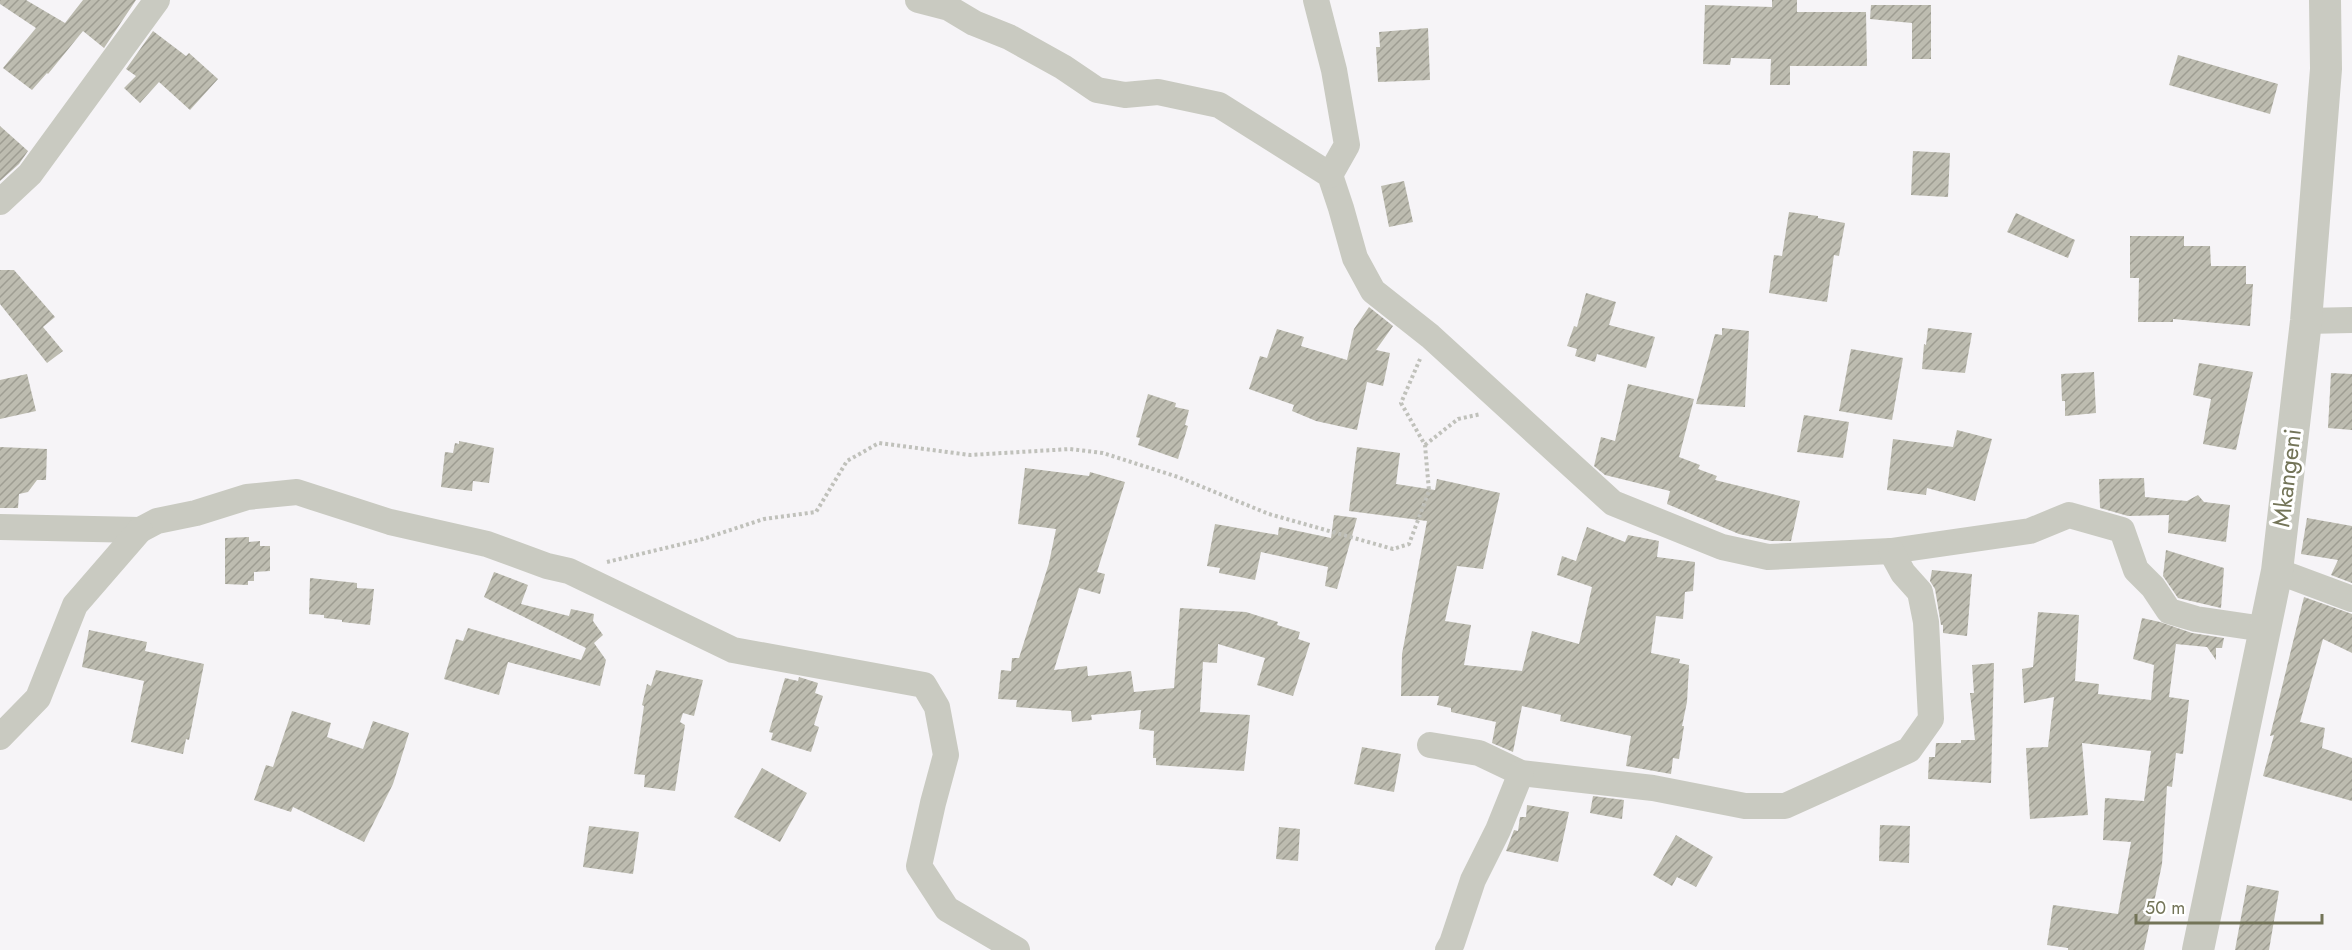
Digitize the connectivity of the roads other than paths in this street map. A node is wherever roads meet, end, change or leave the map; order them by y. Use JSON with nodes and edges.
{"nodes":[{"id":1,"x":157,"y":0,"type":"edge"},
{"id":2,"x":918,"y":0,"type":"edge"},
{"id":3,"x":1316,"y":0,"type":"edge"},
{"id":4,"x":2325,"y":0,"type":"edge"},
{"id":5,"x":1330,"y":175,"type":"junction"},
{"id":6,"x":0,"y":202,"type":"edge"},
{"id":7,"x":2352,"y":320,"type":"edge"},
{"id":8,"x":2306,"y":321,"type":"junction"},
{"id":9,"x":0,"y":527,"type":"edge"},
{"id":10,"x":140,"y":530,"type":"junction"},
{"id":11,"x":1891,"y":551,"type":"junction"},
{"id":12,"x":2277,"y":571,"type":"junction"},
{"id":13,"x":2352,"y":599,"type":"edge"},
{"id":14,"x":2264,"y":629,"type":"junction"},
{"id":15,"x":0,"y":737,"type":"edge"},
{"id":16,"x":1430,"y":745,"type":"dead end"},
{"id":17,"x":1521,"y":772,"type":"junction"},
{"id":18,"x":1017,"y":950,"type":"edge"},
{"id":19,"x":1448,"y":950,"type":"edge"},
{"id":20,"x":2198,"y":950,"type":"edge"}],
"edges":[{"from":1,"to":6,"type":"street"},
{"from":2,"to":5,"type":"street"},
{"from":3,"to":5,"type":"street"},
{"from":4,"to":8,"type":"street","name":"Mkangeni"},
{"from":5,"to":11,"type":"street"},
{"from":7,"to":8,"type":"street"},
{"from":8,"to":12,"type":"street","name":"Mkangeni"},
{"from":9,"to":10,"type":"street"},
{"from":10,"to":15,"type":"street"},
{"from":10,"to":18,"type":"street"},
{"from":11,"to":14,"type":"street"},
{"from":11,"to":17,"type":"street"},
{"from":12,"to":13,"type":"street"},
{"from":12,"to":14,"type":"street","name":"Mkangeni"},
{"from":14,"to":20,"type":"street","name":"Mkangeni"},
{"from":16,"to":17,"type":"street"},
{"from":17,"to":19,"type":"street"}]}
